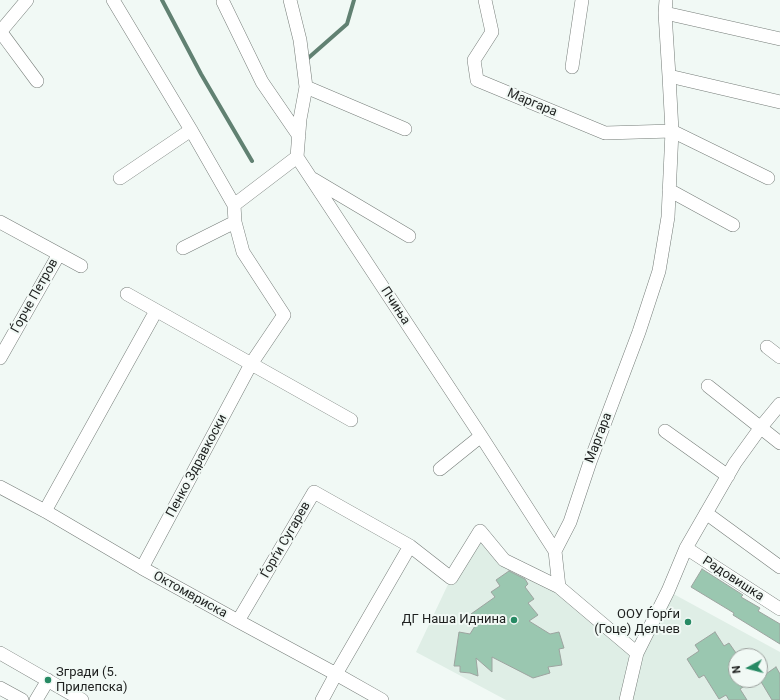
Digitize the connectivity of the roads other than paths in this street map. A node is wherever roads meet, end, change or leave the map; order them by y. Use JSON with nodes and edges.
{"nodes":[{"id":1,"x":27,"y":0,"type":"edge"},
{"id":2,"x":113,"y":0,"type":"edge"},
{"id":3,"x":290,"y":0,"type":"edge"},
{"id":4,"x":485,"y":0,"type":"edge"},
{"id":5,"x":582,"y":0,"type":"edge"},
{"id":6,"x":666,"y":0,"type":"edge"},
{"id":7,"x":223,"y":2,"type":"dead end"},
{"id":8,"x":665,"y":14,"type":"junction"},
{"id":9,"x":0,"y":31,"type":"edge"},
{"id":10,"x":780,"y":39,"type":"edge"},
{"id":11,"x":572,"y":67,"type":"dead end"},
{"id":12,"x":669,"y":76,"type":"junction"},
{"id":13,"x":37,"y":81,"type":"dead end"},
{"id":14,"x":306,"y":87,"type":"junction"},
{"id":15,"x":780,"y":102,"type":"edge"},
{"id":16,"x":405,"y":129,"type":"dead end"},
{"id":17,"x":191,"y":130,"type":"junction"},
{"id":18,"x":672,"y":131,"type":"junction"},
{"id":19,"x":299,"y":136,"type":"junction"},
{"id":20,"x":297,"y":157,"type":"junction"},
{"id":21,"x":310,"y":177,"type":"junction"},
{"id":22,"x":120,"y":178,"type":"dead end"},
{"id":23,"x":768,"y":178,"type":"dead end"},
{"id":24,"x":669,"y":190,"type":"junction"},
{"id":25,"x":234,"y":205,"type":"junction"},
{"id":26,"x":0,"y":222,"type":"edge"},
{"id":27,"x":235,"y":222,"type":"junction"},
{"id":28,"x":733,"y":225,"type":"dead end"},
{"id":29,"x":409,"y":236,"type":"dead end"},
{"id":30,"x":183,"y":248,"type":"dead end"},
{"id":31,"x":59,"y":254,"type":"junction"},
{"id":32,"x":82,"y":266,"type":"dead end"},
{"id":33,"x":127,"y":294,"type":"dead end"},
{"id":34,"x":156,"y":311,"type":"junction"},
{"id":35,"x":767,"y":347,"type":"dead end"},
{"id":36,"x":780,"y":357,"type":"edge"},
{"id":37,"x":0,"y":358,"type":"edge"},
{"id":38,"x":252,"y":364,"type":"junction"},
{"id":39,"x":708,"y":386,"type":"dead end"},
{"id":40,"x":780,"y":404,"type":"edge"},
{"id":41,"x":351,"y":420,"type":"dead end"},
{"id":42,"x":761,"y":427,"type":"junction"},
{"id":43,"x":664,"y":431,"type":"dead end"},
{"id":44,"x":480,"y":436,"type":"junction"},
{"id":45,"x":780,"y":442,"type":"edge"},
{"id":46,"x":440,"y":469,"type":"dead end"},
{"id":47,"x":728,"y":476,"type":"junction"},
{"id":48,"x":0,"y":487,"type":"edge"},
{"id":49,"x":45,"y":511,"type":"junction"},
{"id":50,"x":706,"y":513,"type":"junction"},
{"id":51,"x":410,"y":546,"type":"junction"},
{"id":52,"x":686,"y":548,"type":"junction"},
{"id":53,"x":555,"y":551,"type":"junction"},
{"id":54,"x":780,"y":567,"type":"edge"},
{"id":55,"x":142,"y":568,"type":"junction"},
{"id":56,"x":559,"y":587,"type":"junction"},
{"id":57,"x":780,"y":609,"type":"edge"},
{"id":58,"x":238,"y":621,"type":"junction"},
{"id":59,"x":0,"y":653,"type":"edge"},
{"id":60,"x":637,"y":653,"type":"junction"},
{"id":61,"x":336,"y":674,"type":"junction"},
{"id":62,"x":48,"y":680,"type":"junction"},
{"id":63,"x":0,"y":688,"type":"edge"},
{"id":64,"x":22,"y":700,"type":"edge"},
{"id":65,"x":36,"y":700,"type":"edge"},
{"id":66,"x":82,"y":700,"type":"edge"},
{"id":67,"x":322,"y":700,"type":"edge"},
{"id":68,"x":382,"y":700,"type":"edge"},
{"id":69,"x":626,"y":700,"type":"edge"}],
"edges":[{"from":1,"to":9,"type":"street"},
{"from":2,"to":17,"type":"street"},
{"from":3,"to":14,"type":"street"},
{"from":4,"to":18,"type":"street","name":"Маргара"},
{"from":5,"to":11,"type":"street"},
{"from":6,"to":8,"type":"street","name":"Маргара"},
{"from":7,"to":19,"type":"street"},
{"from":8,"to":10,"type":"street"},
{"from":8,"to":12,"type":"street","name":"Маргара"},
{"from":9,"to":13,"type":"street"},
{"from":12,"to":15,"type":"street"},
{"from":12,"to":18,"type":"street","name":"Маргара"},
{"from":14,"to":16,"type":"street"},
{"from":14,"to":19,"type":"street"},
{"from":17,"to":22,"type":"street"},
{"from":17,"to":25,"type":"street"},
{"from":18,"to":23,"type":"street","name":"Маргара"},
{"from":18,"to":24,"type":"street","name":"Маргара"},
{"from":19,"to":20,"type":"street"},
{"from":20,"to":21,"type":"street","name":"Пчиња"},
{"from":20,"to":25,"type":"street"},
{"from":21,"to":29,"type":"street","name":"Пчиња"},
{"from":21,"to":44,"type":"street","name":"Пчиња"},
{"from":24,"to":28,"type":"street"},
{"from":24,"to":53,"type":"street","name":"Маргара"},
{"from":25,"to":27,"type":"street"},
{"from":26,"to":31,"type":"street","name":"Ѓорче Петров"},
{"from":27,"to":30,"type":"street"},
{"from":27,"to":38,"type":"street"},
{"from":31,"to":32,"type":"street","name":"Ѓорче Петров"},
{"from":31,"to":37,"type":"street","name":"Ѓорче Петров"},
{"from":33,"to":34,"type":"street"},
{"from":34,"to":38,"type":"street"},
{"from":34,"to":49,"type":"street"},
{"from":35,"to":36,"type":"street"},
{"from":38,"to":41,"type":"street"},
{"from":38,"to":55,"type":"street","name":"Пенко Здравкоски"},
{"from":39,"to":42,"type":"street"},
{"from":40,"to":42,"type":"street","name":"Радовишка"},
{"from":42,"to":45,"type":"street"},
{"from":42,"to":47,"type":"street","name":"Радовишка"},
{"from":43,"to":47,"type":"street"},
{"from":44,"to":46,"type":"street"},
{"from":44,"to":53,"type":"street","name":"Пчиња"},
{"from":47,"to":50,"type":"street","name":"Радовишка"},
{"from":48,"to":49,"type":"street","name":"Октомвриска"},
{"from":49,"to":55,"type":"street","name":"Октомвриска"},
{"from":50,"to":52,"type":"street","name":"Радовишка"},
{"from":50,"to":54,"type":"street"},
{"from":51,"to":56,"type":"street","name":"Ѓорѓи Сугарев"},
{"from":51,"to":58,"type":"street","name":"Ѓорѓи Сугарев"},
{"from":51,"to":61,"type":"street"},
{"from":52,"to":57,"type":"street","name":"Радовишка"},
{"from":52,"to":60,"type":"street","name":"Радовишка"},
{"from":53,"to":56,"type":"street"},
{"from":55,"to":58,"type":"street","name":"Октомвриска"},
{"from":56,"to":60,"type":"street"},
{"from":58,"to":61,"type":"street","name":"Октомвриска"},
{"from":59,"to":62,"type":"street"},
{"from":60,"to":69,"type":"street","name":"Радовишка"},
{"from":61,"to":67,"type":"street"},
{"from":61,"to":68,"type":"street","name":"Октомвриска"},
{"from":62,"to":65,"type":"street"},
{"from":62,"to":66,"type":"street"},
{"from":63,"to":64,"type":"street"}]}
